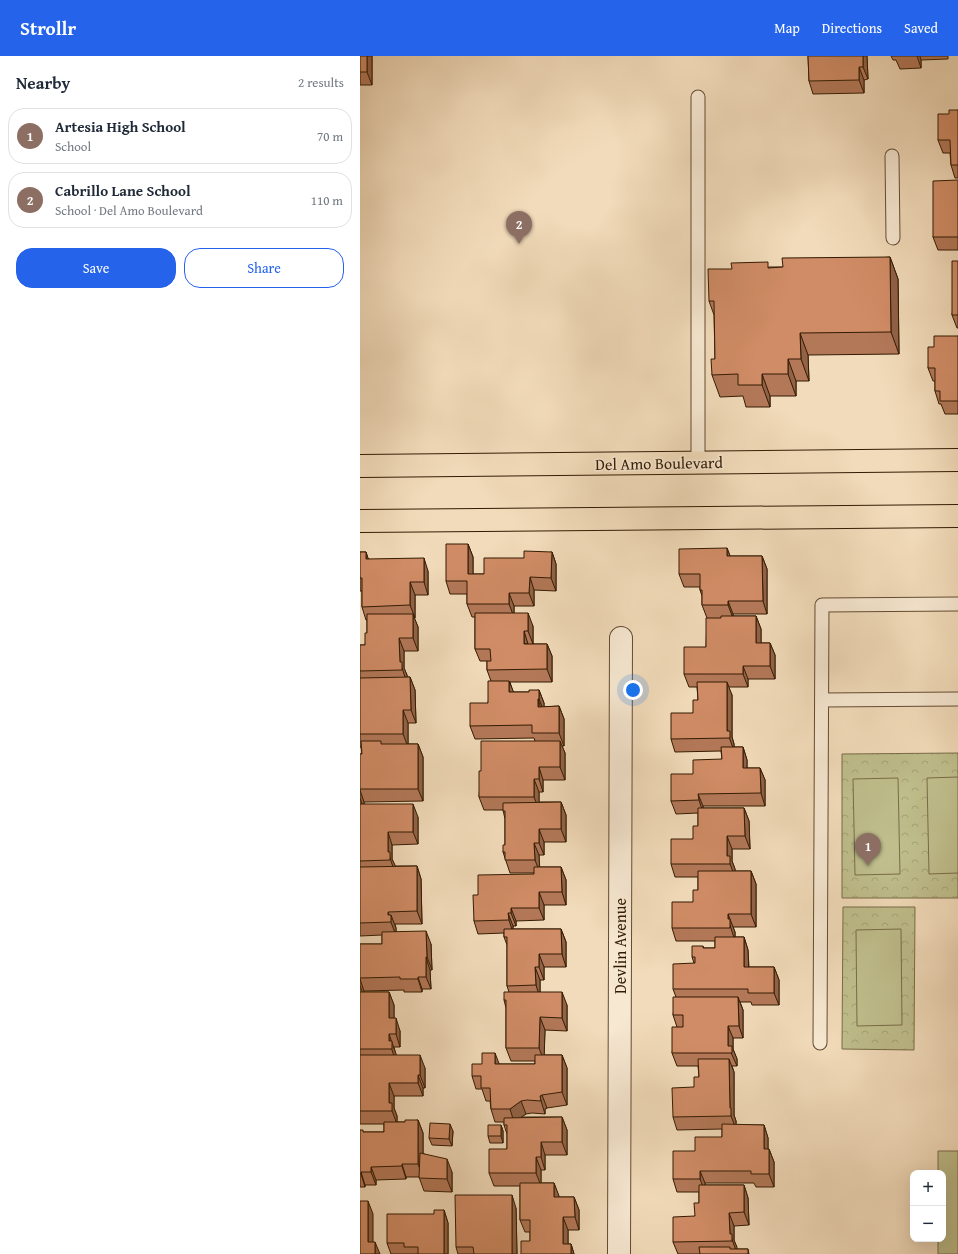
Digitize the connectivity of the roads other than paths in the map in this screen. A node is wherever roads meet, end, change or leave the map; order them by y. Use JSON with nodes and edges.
{"nodes":[{"id":1,"x":698,"y":97,"type":"dead end"},
{"id":2,"x":892,"y":156,"type":"dead end"},
{"id":3,"x":893,"y":238,"type":"dead end"},
{"id":4,"x":958,"y":460,"type":"edge"},
{"id":5,"x":698,"y":463,"type":"junction"},
{"id":6,"x":360,"y":466,"type":"edge"},
{"id":7,"x":958,"y":516,"type":"edge"},
{"id":8,"x":360,"y":521,"type":"edge"},
{"id":9,"x":958,"y":604,"type":"edge"},
{"id":10,"x":621,"y":638,"type":"dead end"},
{"id":11,"x":958,"y":699,"type":"edge"},
{"id":12,"x":822,"y":700,"type":"junction"},
{"id":13,"x":820,"y":1042,"type":"dead end"},
{"id":14,"x":619,"y":1254,"type":"edge"}],
"edges":[{"from":1,"to":5,"type":"lane"},
{"from":2,"to":3,"type":"lane"},
{"from":4,"to":5,"type":"main road","name":"Del Amo Boulevard"},
{"from":5,"to":6,"type":"main road","name":"Del Amo Boulevard"},
{"from":7,"to":8,"type":"main road"},
{"from":9,"to":12,"type":"lane"},
{"from":10,"to":14,"type":"street","name":"Devlin Avenue"},
{"from":11,"to":12,"type":"lane"},
{"from":12,"to":13,"type":"lane"}]}
